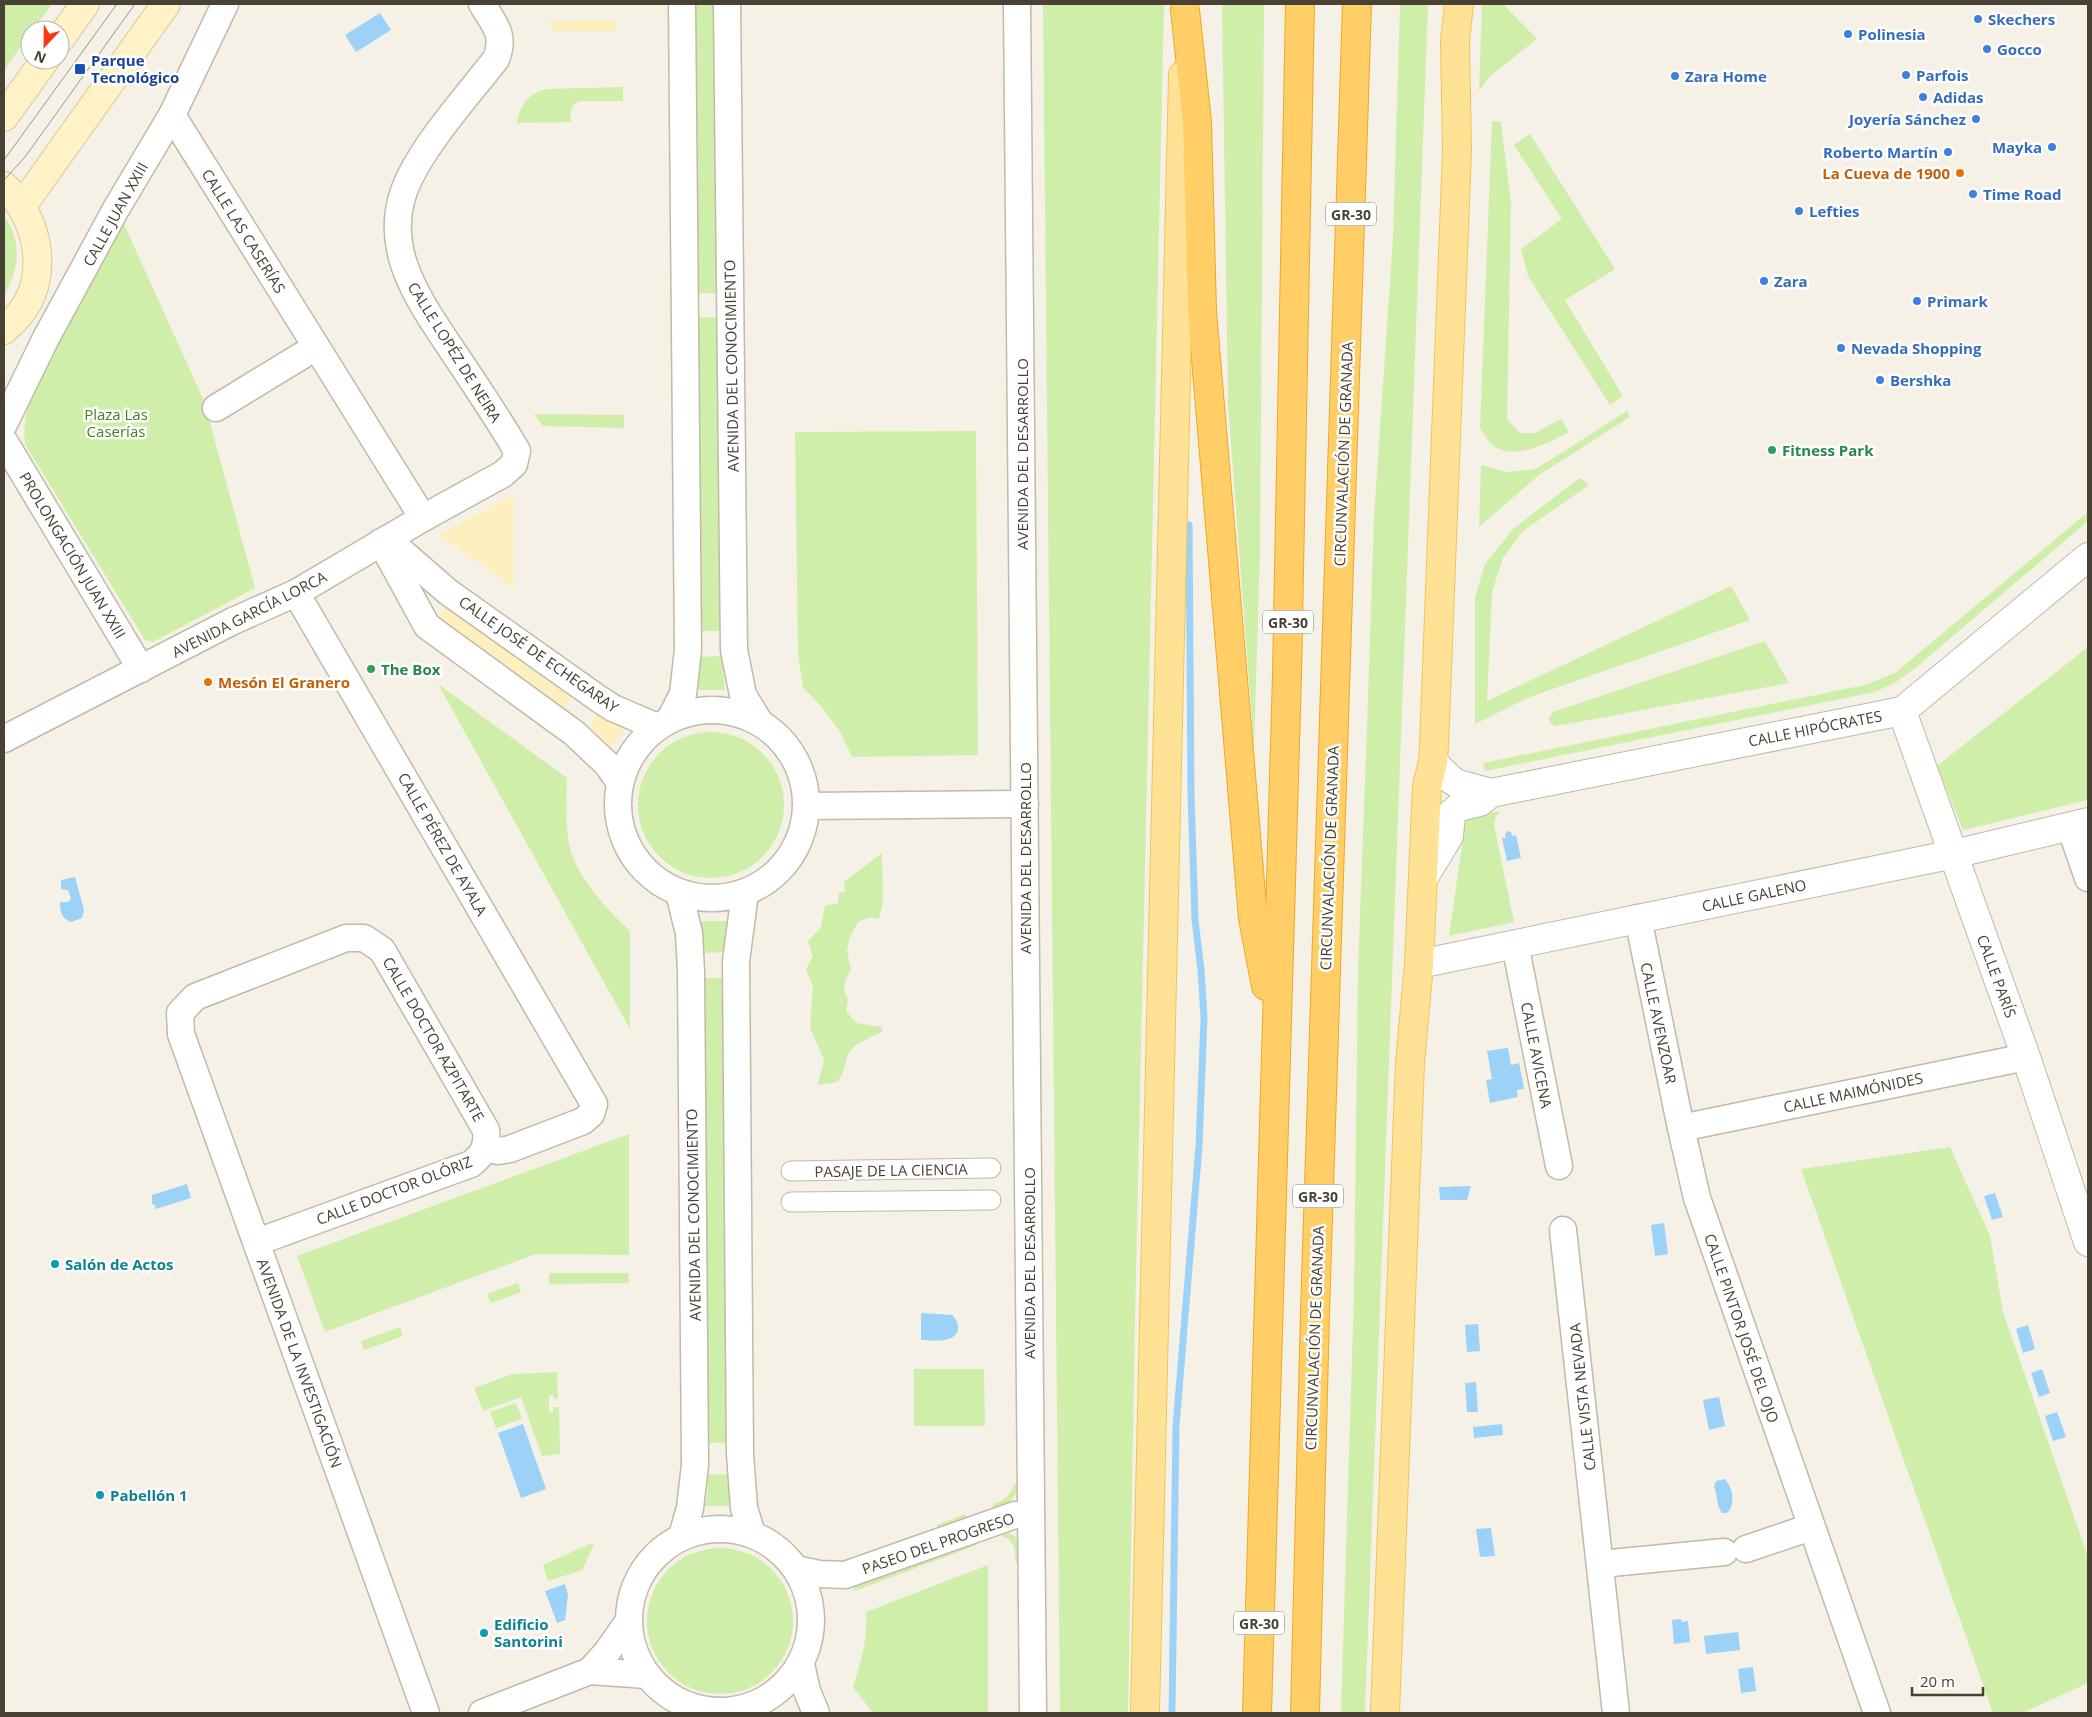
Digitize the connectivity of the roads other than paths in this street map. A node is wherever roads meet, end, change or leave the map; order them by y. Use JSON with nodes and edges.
{"nodes":[{"id":1,"x":85,"y":4,"type":"edge"},
{"id":2,"x":166,"y":4,"type":"edge"},
{"id":3,"x":225,"y":4,"type":"edge"},
{"id":4,"x":482,"y":4,"type":"edge"},
{"id":5,"x":682,"y":4,"type":"edge"},
{"id":6,"x":728,"y":4,"type":"edge"},
{"id":7,"x":1017,"y":4,"type":"edge"},
{"id":8,"x":1300,"y":4,"type":"edge"},
{"id":9,"x":1357,"y":4,"type":"edge"},
{"id":10,"x":1459,"y":4,"type":"edge"},
{"id":11,"x":1185,"y":7,"type":"edge"},
{"id":12,"x":70,"y":25,"type":"edge"},
{"id":13,"x":38,"y":70,"type":"edge"},
{"id":14,"x":172,"y":115,"type":"junction"},
{"id":15,"x":4,"y":117,"type":"edge"},
{"id":16,"x":4,"y":186,"type":"edge"},
{"id":17,"x":22,"y":206,"type":"junction"},
{"id":18,"x":4,"y":330,"type":"edge"},
{"id":19,"x":316,"y":347,"type":"junction"},
{"id":20,"x":216,"y":408,"type":"dead end"},
{"id":21,"x":4,"y":424,"type":"edge"},
{"id":22,"x":4,"y":442,"type":"edge"},
{"id":23,"x":514,"y":464,"type":"joint"},
{"id":24,"x":423,"y":518,"type":"junction"},
{"id":25,"x":384,"y":541,"type":"junction"},
{"id":26,"x":2088,"y":556,"type":"edge"},
{"id":27,"x":448,"y":592,"type":"junction"},
{"id":28,"x":296,"y":593,"type":"junction"},
{"id":29,"x":427,"y":626,"type":"junction"},
{"id":30,"x":142,"y":669,"type":"junction"},
{"id":31,"x":1902,"y":711,"type":"junction"},
{"id":32,"x":664,"y":723,"type":"junction"},
{"id":33,"x":760,"y":723,"type":"junction"},
{"id":34,"x":4,"y":739,"type":"edge"},
{"id":35,"x":1433,"y":762,"type":"junction"},
{"id":36,"x":620,"y":783,"type":"junction"},
{"id":37,"x":1491,"y":794,"type":"junction"},
{"id":38,"x":1025,"y":804,"type":"junction"},
{"id":39,"x":807,"y":806,"type":"junction"},
{"id":40,"x":2079,"y":824,"type":"edge"},
{"id":41,"x":1954,"y":854,"type":"junction"},
{"id":42,"x":1424,"y":877,"type":"junction"},
{"id":43,"x":2088,"y":878,"type":"edge"},
{"id":44,"x":679,"y":893,"type":"junction"},
{"id":45,"x":745,"y":893,"type":"junction"},
{"id":46,"x":1638,"y":918,"type":"junction"},
{"id":47,"x":1515,"y":944,"type":"junction"},
{"id":48,"x":1419,"y":964,"type":"junction"},
{"id":49,"x":180,"y":1013,"type":"joint"},
{"id":50,"x":1276,"y":1040,"type":"junction"},
{"id":51,"x":2026,"y":1057,"type":"junction"},
{"id":52,"x":590,"y":1095,"type":"joint"},
{"id":53,"x":1680,"y":1128,"type":"junction"},
{"id":54,"x":485,"y":1149,"type":"junction"},
{"id":55,"x":1559,"y":1166,"type":"dead end"},
{"id":56,"x":991,"y":1168,"type":"dead end"},
{"id":57,"x":790,"y":1171,"type":"dead end"},
{"id":58,"x":991,"y":1200,"type":"dead end"},
{"id":59,"x":791,"y":1202,"type":"dead end"},
{"id":60,"x":1563,"y":1230,"type":"dead end"},
{"id":61,"x":257,"y":1242,"type":"junction"},
{"id":62,"x":2088,"y":1242,"type":"edge"},
{"id":63,"x":1031,"y":1515,"type":"junction"},
{"id":64,"x":1811,"y":1527,"type":"junction"},
{"id":65,"x":752,"y":1534,"type":"junction"},
{"id":66,"x":682,"y":1536,"type":"junction"},
{"id":67,"x":1601,"y":1564,"type":"junction"},
{"id":68,"x":796,"y":1568,"type":"junction"},
{"id":69,"x":845,"y":1575,"type":"junction"},
{"id":70,"x":811,"y":1612,"type":"junction"},
{"id":71,"x":628,"y":1622,"type":"junction"},
{"id":72,"x":801,"y":1664,"type":"junction"},
{"id":73,"x":590,"y":1671,"type":"junction"},
{"id":74,"x":647,"y":1675,"type":"junction"},
{"id":75,"x":743,"y":1711,"type":"edge"},
{"id":76,"x":426,"y":1713,"type":"edge"},
{"id":77,"x":482,"y":1713,"type":"edge"},
{"id":78,"x":816,"y":1713,"type":"edge"},
{"id":79,"x":1034,"y":1713,"type":"edge"},
{"id":80,"x":1145,"y":1713,"type":"edge"},
{"id":81,"x":1257,"y":1713,"type":"edge"},
{"id":82,"x":1305,"y":1713,"type":"edge"},
{"id":83,"x":1385,"y":1713,"type":"edge"},
{"id":84,"x":1616,"y":1713,"type":"edge"},
{"id":85,"x":1877,"y":1713,"type":"edge"}],
"edges":[{"from":1,"to":12,"type":"main road"},
{"from":2,"to":17,"type":"main road"},
{"from":3,"to":14,"type":"street","name":"CALLE JUAN XXIII"},
{"from":4,"to":23,"type":"street","name":"CALLE LOPÉZ DE NEIRA"},
{"from":5,"to":32,"type":"street"},
{"from":6,"to":33,"type":"street","name":"AVENIDA DEL CONOCIMIENTO"},
{"from":7,"to":38,"type":"street","name":"AVENIDA DEL DESARROLLO"},
{"from":8,"to":50,"type":"highway","number":"GR-30"},
{"from":9,"to":82,"type":"highway","name":"CIRCUNVALACIÓN DE GRANADA","number":"GR-30"},
{"from":10,"to":35,"type":"main road"},
{"from":11,"to":50,"type":"highway"},
{"from":11,"to":80,"type":"main road"},
{"from":13,"to":15,"type":"main road"},
{"from":14,"to":19,"type":"street","name":"CALLE LAS CASERÍAS"},
{"from":14,"to":21,"type":"street","name":"CALLE JUAN XXIII"},
{"from":16,"to":17,"type":"main road"},
{"from":17,"to":18,"type":"main road"},
{"from":19,"to":20,"type":"street"},
{"from":19,"to":24,"type":"street","name":"CALLE LAS CASERÍAS"},
{"from":22,"to":30,"type":"street","name":"PROLONGACIÓN JUAN XXIII"},
{"from":23,"to":24,"type":"street","name":"AVENIDA GARCÍA LORCA"},
{"from":24,"to":25,"type":"street","name":"AVENIDA GARCÍA LORCA"},
{"from":25,"to":27,"type":"street","name":"CALLE JOSÉ DE ECHEGARAY"},
{"from":25,"to":28,"type":"street","name":"AVENIDA GARCÍA LORCA"},
{"from":25,"to":29,"type":"street"},
{"from":26,"to":31,"type":"street","name":"CALLE HIPÓCRATES"},
{"from":27,"to":29,"type":"street","name":"CALLE JOSÉ DE ECHEGARAY"},
{"from":27,"to":32,"type":"street","name":"CALLE JOSÉ DE ECHEGARAY"},
{"from":28,"to":30,"type":"street","name":"AVENIDA GARCÍA LORCA"},
{"from":28,"to":52,"type":"street","name":"CALLE PÉREZ DE AYALA"},
{"from":29,"to":36,"type":"street"},
{"from":30,"to":34,"type":"street","name":"AVENIDA GARCÍA LORCA"},
{"from":31,"to":37,"type":"street","name":"CALLE HIPÓCRATES"},
{"from":31,"to":41,"type":"street","name":"CALLE PARÍS"},
{"from":32,"to":33,"type":"street"},
{"from":32,"to":36,"type":"street"},
{"from":33,"to":39,"type":"street"},
{"from":35,"to":37,"type":"street","name":"CALLE HIPÓCRATES"},
{"from":35,"to":42,"type":"main road"},
{"from":36,"to":44,"type":"street"},
{"from":37,"to":42,"type":"street","name":"CALLE HIPÓCRATES"},
{"from":38,"to":39,"type":"street"},
{"from":38,"to":63,"type":"street","name":"AVENIDA DEL DESARROLLO"},
{"from":39,"to":45,"type":"street"},
{"from":40,"to":41,"type":"street","name":"CALLE GALENO"},
{"from":40,"to":43,"type":"street"},
{"from":41,"to":46,"type":"street","name":"CALLE GALENO"},
{"from":41,"to":51,"type":"street","name":"CALLE PARÍS"},
{"from":42,"to":48,"type":"main road"},
{"from":44,"to":45,"type":"street"},
{"from":44,"to":66,"type":"street","name":"AVENIDA DEL CONOCIMIENTO"},
{"from":45,"to":65,"type":"street"},
{"from":46,"to":47,"type":"street","name":"CALLE GALENO"},
{"from":46,"to":53,"type":"street","name":"CALLE AVENZOAR"},
{"from":47,"to":48,"type":"street","name":"CALLE GALENO"},
{"from":47,"to":55,"type":"street","name":"CALLE AVICENA"},
{"from":48,"to":83,"type":"main road"},
{"from":49,"to":54,"type":"street","name":"CALLE DOCTOR AZPITARTE"},
{"from":49,"to":61,"type":"street","name":"AVENIDA DE LA INVESTIGACIÓN"},
{"from":50,"to":81,"type":"highway","number":"GR-30"},
{"from":51,"to":53,"type":"street","name":"CALLE MAIMÓNIDES"},
{"from":51,"to":62,"type":"street","name":"CALLE PARÍS"},
{"from":52,"to":54,"type":"street","name":"CALLE DOCTOR OLÓRIZ"},
{"from":53,"to":64,"type":"street","name":"CALLE PINTOR JOSÉ DEL OJO"},
{"from":54,"to":61,"type":"street","name":"CALLE DOCTOR OLÓRIZ"},
{"from":56,"to":57,"type":"street","name":"PASAJE DE LA CIENCIA"},
{"from":58,"to":59,"type":"street","name":"PASAJE DE LA CIENCIA"},
{"from":60,"to":67,"type":"street","name":"CALLE VISTA NEVADA"},
{"from":61,"to":76,"type":"street","name":"AVENIDA DE LA INVESTIGACIÓN"},
{"from":63,"to":69,"type":"street","name":"PASEO DEL PROGRESO"},
{"from":63,"to":79,"type":"street","name":"AVENIDA DEL DESARROLLO"},
{"from":64,"to":67,"type":"street"},
{"from":64,"to":85,"type":"street","name":"CALLE PINTOR JOSÉ DEL OJO"},
{"from":65,"to":66,"type":"street"},
{"from":65,"to":68,"type":"street"},
{"from":66,"to":71,"type":"street"},
{"from":67,"to":84,"type":"street","name":"CALLE VISTA NEVADA"},
{"from":68,"to":69,"type":"street","name":"PASEO DEL PROGRESO"},
{"from":68,"to":70,"type":"street"},
{"from":69,"to":70,"type":"street","name":"PASEO DEL PROGRESO"},
{"from":70,"to":72,"type":"street"},
{"from":71,"to":73,"type":"street"},
{"from":71,"to":74,"type":"street"},
{"from":72,"to":75,"type":"street"},
{"from":72,"to":78,"type":"street"},
{"from":73,"to":74,"type":"street"},
{"from":73,"to":77,"type":"street"},
{"from":74,"to":75,"type":"street"}]}
